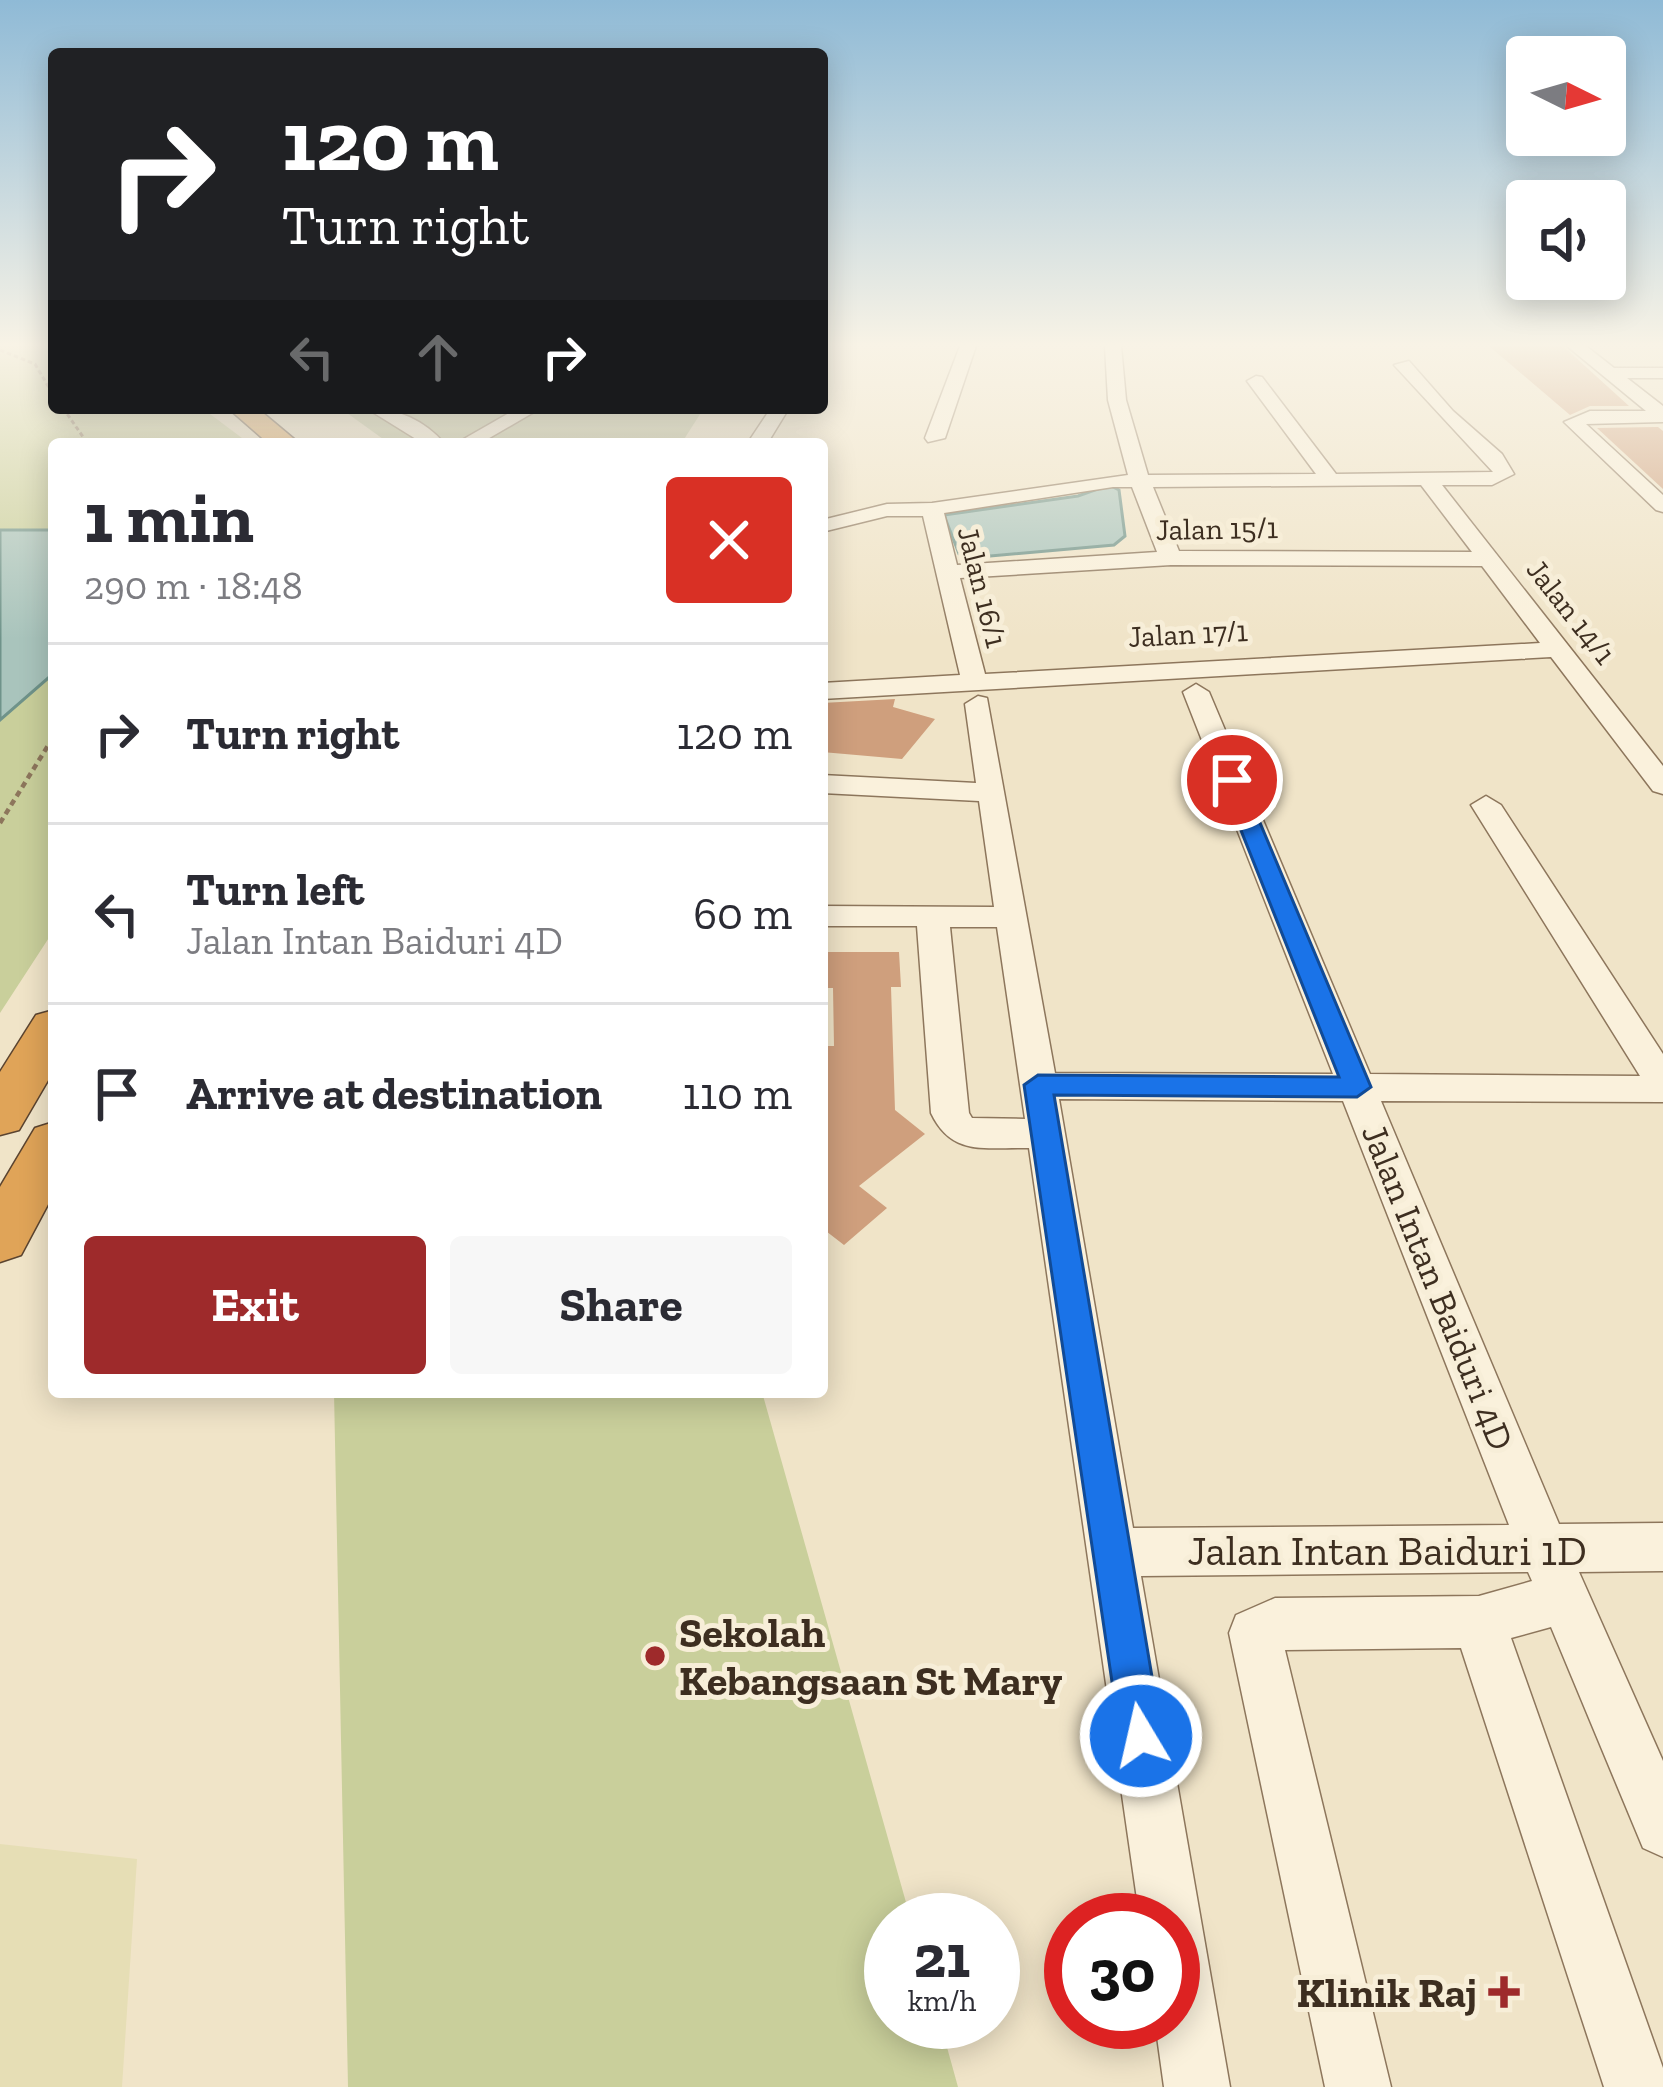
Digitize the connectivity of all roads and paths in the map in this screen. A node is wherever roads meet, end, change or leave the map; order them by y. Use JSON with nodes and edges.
{"nodes":[{"id":1,"x":1130,"y":443,"type":"edge"},
{"id":2,"x":1303,"y":443,"type":"edge"},
{"id":3,"x":1479,"y":443,"type":"edge"},
{"id":4,"x":1596,"y":443,"type":"edge"},
{"id":5,"x":1140,"y":479,"type":"junction"},
{"id":6,"x":1330,"y":479,"type":"junction"},
{"id":7,"x":1427,"y":479,"type":"junction"},
{"id":8,"x":1663,"y":506,"type":"edge"},
{"id":9,"x":932,"y":509,"type":"junction"},
{"id":10,"x":828,"y":525,"type":"edge"},
{"id":11,"x":1171,"y":558,"type":"junction"},
{"id":12,"x":1488,"y":559,"type":"junction"},
{"id":13,"x":947,"y":572,"type":"junction"},
{"id":14,"x":1558,"y":649,"type":"junction"},
{"id":15,"x":828,"y":691,"type":"edge"},
{"id":16,"x":976,"y":692,"type":"junction"},
{"id":17,"x":1196,"y":692,"type":"dead end"},
{"id":18,"x":48,"y":746,"type":"edge"},
{"id":19,"x":828,"y":784,"type":"edge"},
{"id":20,"x":1663,"y":785,"type":"edge"},
{"id":21,"x":992,"y":793,"type":"junction"},
{"id":22,"x":1486,"y":805,"type":"dead end"},
{"id":23,"x":0,"y":823,"type":"edge"},
{"id":24,"x":828,"y":916,"type":"edge"},
{"id":25,"x":933,"y":916,"type":"junction"},
{"id":26,"x":1012,"y":917,"type":"junction"},
{"id":27,"x":48,"y":1037,"type":"edge"},
{"id":28,"x":1038,"y":1085,"type":"junction"},
{"id":29,"x":1663,"y":1086,"type":"edge"},
{"id":30,"x":1357,"y":1087,"type":"junction"},
{"id":31,"x":0,"y":1116,"type":"edge"},
{"id":32,"x":1046,"y":1134,"type":"junction"},
{"id":33,"x":48,"y":1153,"type":"edge"},
{"id":34,"x":0,"y":1239,"type":"edge"},
{"id":35,"x":1663,"y":1547,"type":"edge"},
{"id":36,"x":1112,"y":1552,"type":"junction"},
{"id":37,"x":1555,"y":1573,"type":"junction"},
{"id":38,"x":1479,"y":1622,"type":"junction"},
{"id":39,"x":1663,"y":1828,"type":"edge"},
{"id":40,"x":1166,"y":1893,"type":"edge"},
{"id":41,"x":1191,"y":2049,"type":"edge"},
{"id":42,"x":1197,"y":2087,"type":"edge"},
{"id":43,"x":1358,"y":2087,"type":"edge"},
{"id":44,"x":1637,"y":2087,"type":"edge"}],
"edges":[{"from":1,"to":5,"type":"street"},
{"from":2,"to":6,"type":"street"},
{"from":3,"to":7,"type":"street"},
{"from":4,"to":8,"type":"street"},
{"from":5,"to":6,"type":"street"},
{"from":5,"to":9,"type":"street"},
{"from":5,"to":11,"type":"street"},
{"from":6,"to":7,"type":"street"},
{"from":7,"to":12,"type":"street","name":"Jalan 14/1"},
{"from":9,"to":10,"type":"street"},
{"from":9,"to":13,"type":"street","name":"Jalan 16/1"},
{"from":11,"to":12,"type":"street","name":"Jalan 15/1"},
{"from":11,"to":13,"type":"street","name":"Jalan 15/1"},
{"from":12,"to":14,"type":"street","name":"Jalan 14/1"},
{"from":13,"to":16,"type":"street","name":"Jalan 16/1"},
{"from":14,"to":16,"type":"street","name":"Jalan 17/1"},
{"from":14,"to":20,"type":"street","name":"Jalan 14/1"},
{"from":15,"to":16,"type":"street","name":"Jalan 17/1"},
{"from":16,"to":21,"type":"street","name":"Jalan 16/1"},
{"from":17,"to":30,"type":"street","name":"Jalan Intan Baiduri 4D"},
{"from":18,"to":23,"type":"path"},
{"from":19,"to":21,"type":"street"},
{"from":21,"to":26,"type":"street","name":"Jalan 16/1"},
{"from":22,"to":29,"type":"street"},
{"from":24,"to":25,"type":"street"},
{"from":25,"to":26,"type":"street"},
{"from":25,"to":32,"type":"street"},
{"from":26,"to":28,"type":"street","name":"Jalan 16/1"},
{"from":27,"to":31,"type":"highway"},
{"from":28,"to":30,"type":"street"},
{"from":28,"to":32,"type":"street","name":"Jalan 16/1"},
{"from":29,"to":30,"type":"street"},
{"from":30,"to":37,"type":"street","name":"Jalan Intan Baiduri 4D"},
{"from":32,"to":36,"type":"street","name":"Jalan 16/1"},
{"from":33,"to":34,"type":"highway"},
{"from":35,"to":37,"type":"street","name":"Jalan Intan Baiduri 1D"},
{"from":36,"to":37,"type":"street","name":"Jalan Intan Baiduri 1D"},
{"from":36,"to":40,"type":"street","name":"Jalan 16/1"},
{"from":37,"to":38,"type":"street"},
{"from":37,"to":39,"type":"street","name":"Jalan Intan Baiduri 4D"},
{"from":38,"to":43,"type":"street"},
{"from":38,"to":44,"type":"street"},
{"from":41,"to":42,"type":"street"}]}
